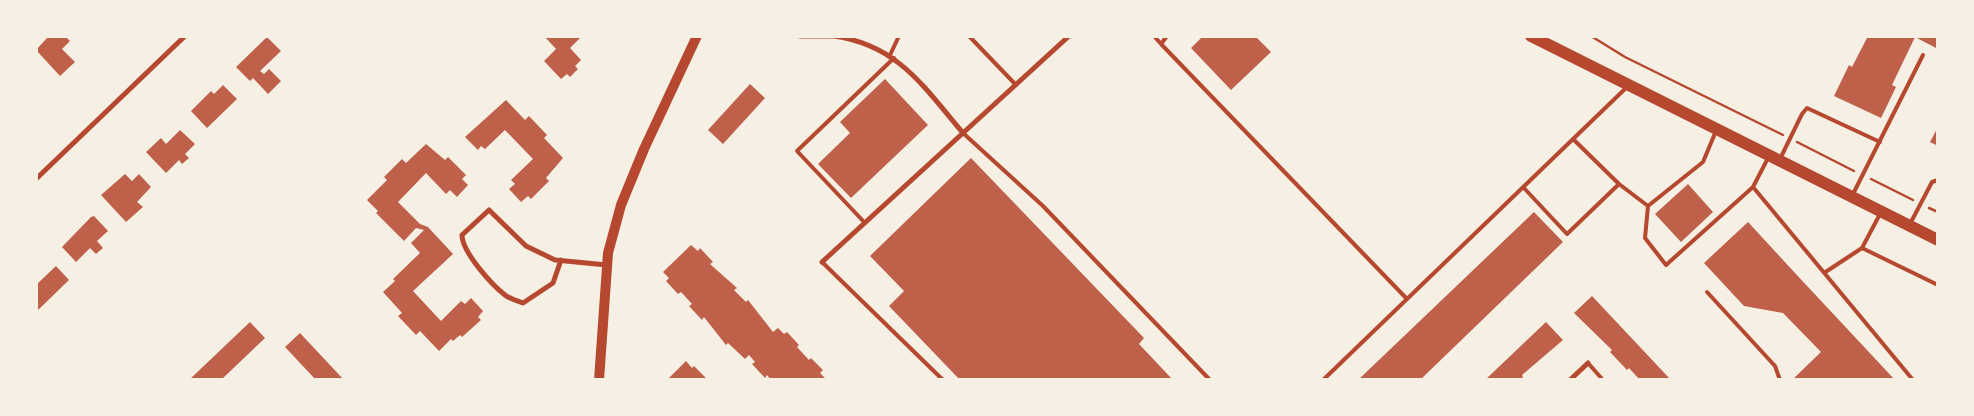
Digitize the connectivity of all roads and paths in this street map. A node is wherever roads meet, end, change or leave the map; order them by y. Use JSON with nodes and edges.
{"nodes":[{"id":1,"x":185,"y":36,"type":"edge"},
{"id":2,"x":697,"y":36,"type":"edge"},
{"id":3,"x":800,"y":36,"type":"edge"},
{"id":4,"x":834,"y":36,"type":"edge"},
{"id":5,"x":899,"y":36,"type":"edge"},
{"id":6,"x":969,"y":36,"type":"edge"},
{"id":7,"x":1069,"y":36,"type":"edge"},
{"id":8,"x":1154,"y":36,"type":"edge"},
{"id":9,"x":1167,"y":36,"type":"edge"},
{"id":10,"x":1531,"y":36,"type":"edge"},
{"id":11,"x":1591,"y":36,"type":"edge"},
{"id":12,"x":1161,"y":44,"type":"junction"},
{"id":13,"x":892,"y":56,"type":"junction"},
{"id":14,"x":1923,"y":56,"type":"dead end"},
{"id":15,"x":1016,"y":85,"type":"junction"},
{"id":16,"x":1628,"y":86,"type":"junction"},
{"id":17,"x":1716,"y":130,"type":"junction"},
{"id":18,"x":963,"y":133,"type":"junction"},
{"id":19,"x":1573,"y":139,"type":"junction"},
{"id":20,"x":1790,"y":139,"type":"junction"},
{"id":21,"x":1880,"y":142,"type":"junction"},
{"id":22,"x":1774,"y":159,"type":"junction"},
{"id":23,"x":1863,"y":175,"type":"junction"},
{"id":24,"x":36,"y":178,"type":"edge"},
{"id":25,"x":1938,"y":180,"type":"edge"},
{"id":26,"x":1619,"y":184,"type":"junction"},
{"id":27,"x":1523,"y":187,"type":"junction"},
{"id":28,"x":1753,"y":187,"type":"junction"},
{"id":29,"x":1852,"y":198,"type":"junction"},
{"id":30,"x":1921,"y":204,"type":"junction"},
{"id":31,"x":1648,"y":206,"type":"junction"},
{"id":32,"x":1881,"y":212,"type":"junction"},
{"id":33,"x":1938,"y":212,"type":"edge"},
{"id":34,"x":864,"y":223,"type":"junction"},
{"id":35,"x":1908,"y":226,"type":"junction"},
{"id":36,"x":1938,"y":240,"type":"edge"},
{"id":37,"x":1862,"y":248,"type":"junction"},
{"id":38,"x":561,"y":260,"type":"junction"},
{"id":39,"x":822,"y":262,"type":"joint"},
{"id":40,"x":607,"y":265,"type":"junction"},
{"id":41,"x":1824,"y":273,"type":"junction"},
{"id":42,"x":1938,"y":286,"type":"edge"},
{"id":43,"x":1707,"y":292,"type":"dead end"},
{"id":44,"x":1407,"y":299,"type":"junction"},
{"id":45,"x":1588,"y":363,"type":"joint"},
{"id":46,"x":600,"y":380,"type":"edge"},
{"id":47,"x":943,"y":380,"type":"edge"},
{"id":48,"x":1210,"y":380,"type":"edge"},
{"id":49,"x":1323,"y":380,"type":"edge"},
{"id":50,"x":1570,"y":380,"type":"edge"},
{"id":51,"x":1603,"y":380,"type":"edge"},
{"id":52,"x":1780,"y":380,"type":"edge"},
{"id":53,"x":1913,"y":380,"type":"edge"}],
"edges":[{"from":1,"to":24,"type":"street"},
{"from":2,"to":40,"type":"main road"},
{"from":3,"to":4,"type":"street"},
{"from":4,"to":13,"type":"street"},
{"from":5,"to":13,"type":"lane"},
{"from":6,"to":15,"type":"lane"},
{"from":7,"to":15,"type":"street"},
{"from":8,"to":12,"type":"lane"},
{"from":9,"to":12,"type":"lane"},
{"from":10,"to":16,"type":"main road"},
{"from":11,"to":20,"type":"path"},
{"from":12,"to":44,"type":"lane"},
{"from":13,"to":18,"type":"street"},
{"from":13,"to":34,"type":"lane"},
{"from":14,"to":21,"type":"lane"},
{"from":15,"to":18,"type":"street"},
{"from":16,"to":17,"type":"main road"},
{"from":16,"to":19,"type":"lane"},
{"from":17,"to":22,"type":"main road"},
{"from":17,"to":31,"type":"lane"},
{"from":18,"to":34,"type":"street"},
{"from":18,"to":48,"type":"lane"},
{"from":19,"to":26,"type":"lane"},
{"from":19,"to":27,"type":"lane"},
{"from":20,"to":21,"type":"lane"},
{"from":20,"to":22,"type":"lane"},
{"from":20,"to":23,"type":"path"},
{"from":21,"to":23,"type":"lane"},
{"from":22,"to":28,"type":"lane"},
{"from":22,"to":29,"type":"main road"},
{"from":23,"to":29,"type":"lane"},
{"from":23,"to":30,"type":"path"},
{"from":25,"to":30,"type":"lane"},
{"from":26,"to":27,"type":"lane"},
{"from":26,"to":31,"type":"lane"},
{"from":27,"to":44,"type":"lane"},
{"from":28,"to":31,"type":"lane"},
{"from":28,"to":41,"type":"lane"},
{"from":29,"to":32,"type":"main road"},
{"from":30,"to":33,"type":"path"},
{"from":30,"to":35,"type":"lane"},
{"from":32,"to":35,"type":"main road"},
{"from":32,"to":37,"type":"lane"},
{"from":34,"to":39,"type":"street"},
{"from":35,"to":36,"type":"main road"},
{"from":37,"to":41,"type":"lane"},
{"from":37,"to":42,"type":"lane"},
{"from":38,"to":38,"type":"street"},
{"from":38,"to":40,"type":"street"},
{"from":39,"to":47,"type":"lane"},
{"from":40,"to":46,"type":"main road"},
{"from":41,"to":53,"type":"lane"},
{"from":43,"to":52,"type":"lane"},
{"from":44,"to":49,"type":"lane"},
{"from":45,"to":50,"type":"street"},
{"from":45,"to":51,"type":"lane"}]}
